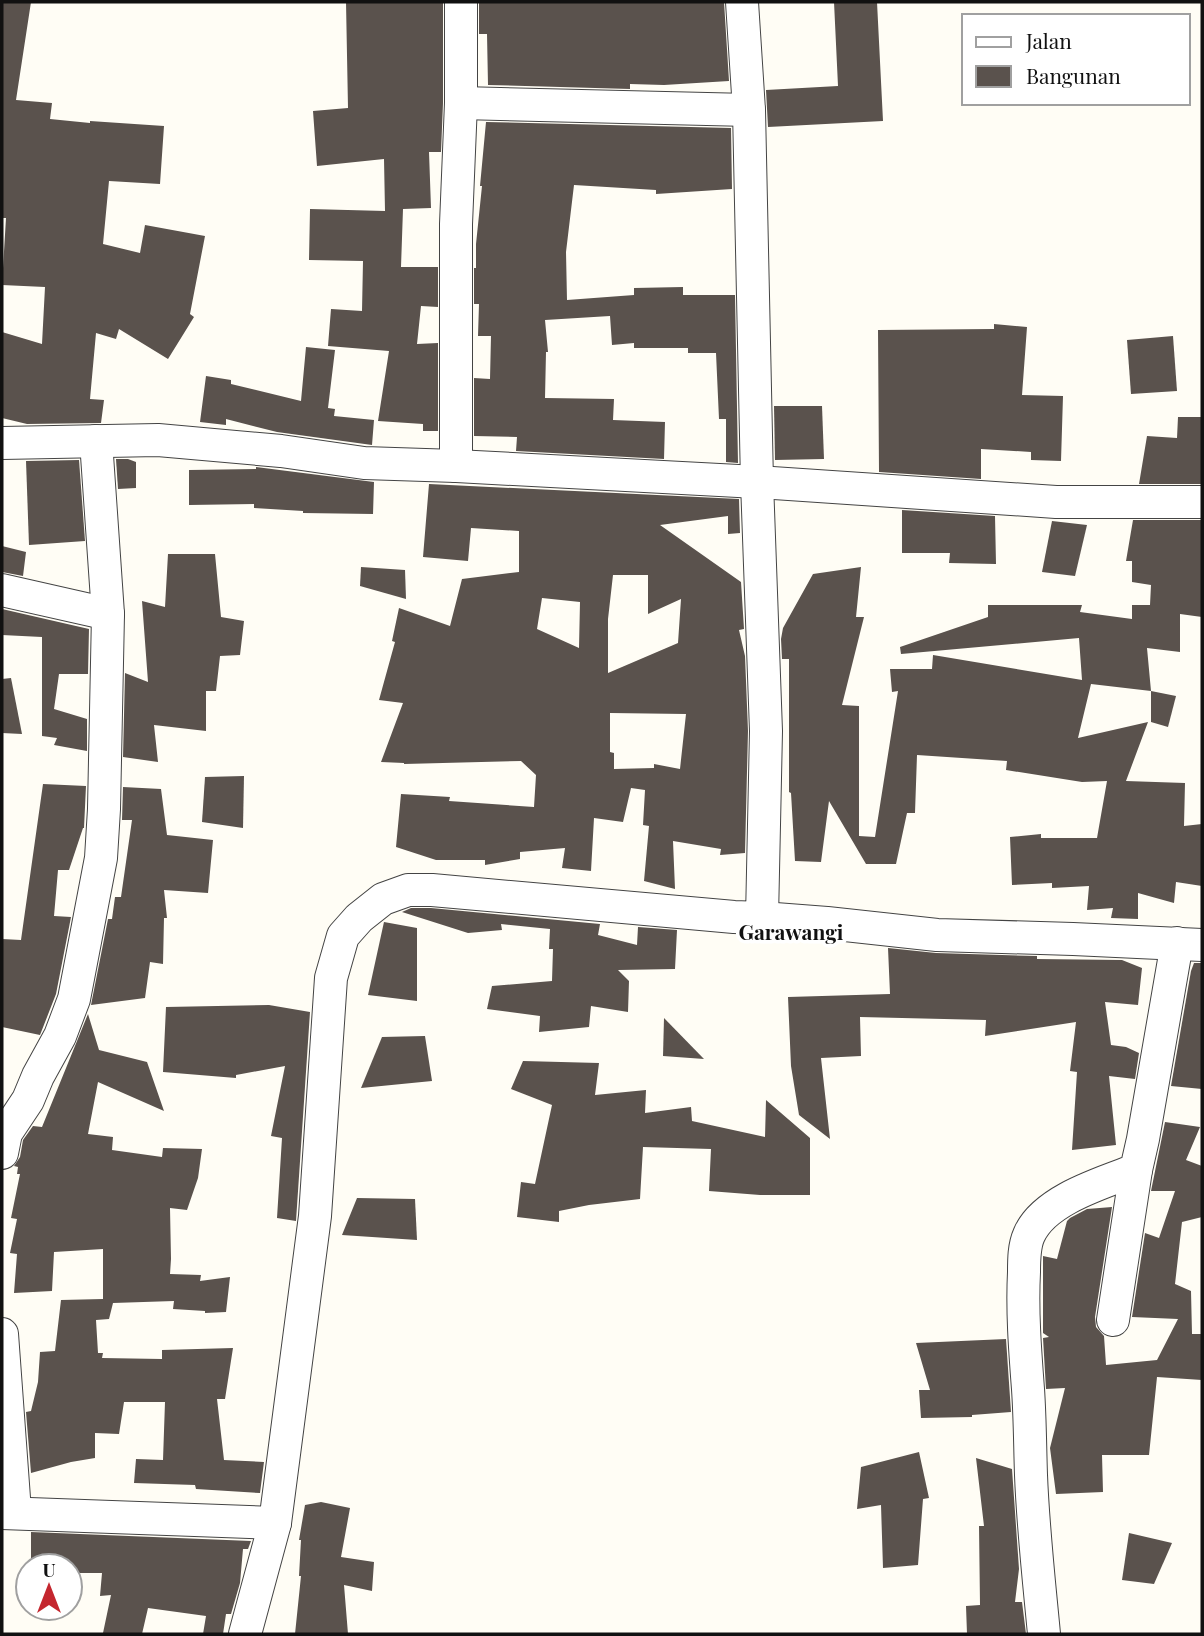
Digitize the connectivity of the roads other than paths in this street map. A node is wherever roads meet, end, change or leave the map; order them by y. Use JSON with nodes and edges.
{"nodes":[{"id":1,"x":461,"y":2,"type":"edge"},
{"id":2,"x":742,"y":2,"type":"edge"},
{"id":3,"x":461,"y":103,"type":"junction"},
{"id":4,"x":749,"y":110,"type":"junction"},
{"id":5,"x":105,"y":441,"type":"junction"},
{"id":6,"x":2,"y":443,"type":"edge"},
{"id":7,"x":456,"y":466,"type":"junction"},
{"id":8,"x":757,"y":482,"type":"junction"},
{"id":9,"x":1202,"y":502,"type":"edge"},
{"id":10,"x":2,"y":590,"type":"edge"},
{"id":11,"x":108,"y":614,"type":"junction"},
{"id":12,"x":762,"y":918,"type":"junction"},
{"id":13,"x":1190,"y":944,"type":"edge"},
{"id":14,"x":2,"y":1153,"type":"edge"},
{"id":15,"x":1136,"y":1170,"type":"junction"},
{"id":16,"x":1113,"y":1320,"type":"dead end"},
{"id":17,"x":2,"y":1334,"type":"edge"},
{"id":18,"x":8,"y":1512,"type":"edge"},
{"id":19,"x":275,"y":1523,"type":"junction"},
{"id":20,"x":245,"y":1634,"type":"edge"},
{"id":21,"x":1044,"y":1634,"type":"edge"}],
"edges":[{"from":1,"to":3,"type":"street"},
{"from":2,"to":4,"type":"street"},
{"from":3,"to":4,"type":"street"},
{"from":3,"to":7,"type":"street"},
{"from":4,"to":8,"type":"street"},
{"from":5,"to":6,"type":"street"},
{"from":5,"to":7,"type":"street"},
{"from":5,"to":11,"type":"street"},
{"from":7,"to":8,"type":"street"},
{"from":8,"to":9,"type":"street"},
{"from":8,"to":12,"type":"street"},
{"from":10,"to":11,"type":"street"},
{"from":11,"to":14,"type":"street"},
{"from":12,"to":13,"type":"street"},
{"from":12,"to":19,"type":"street"},
{"from":13,"to":15,"type":"street"},
{"from":15,"to":16,"type":"street"},
{"from":15,"to":21,"type":"street"},
{"from":17,"to":18,"type":"street"},
{"from":18,"to":19,"type":"street"},
{"from":19,"to":20,"type":"street"}]}
